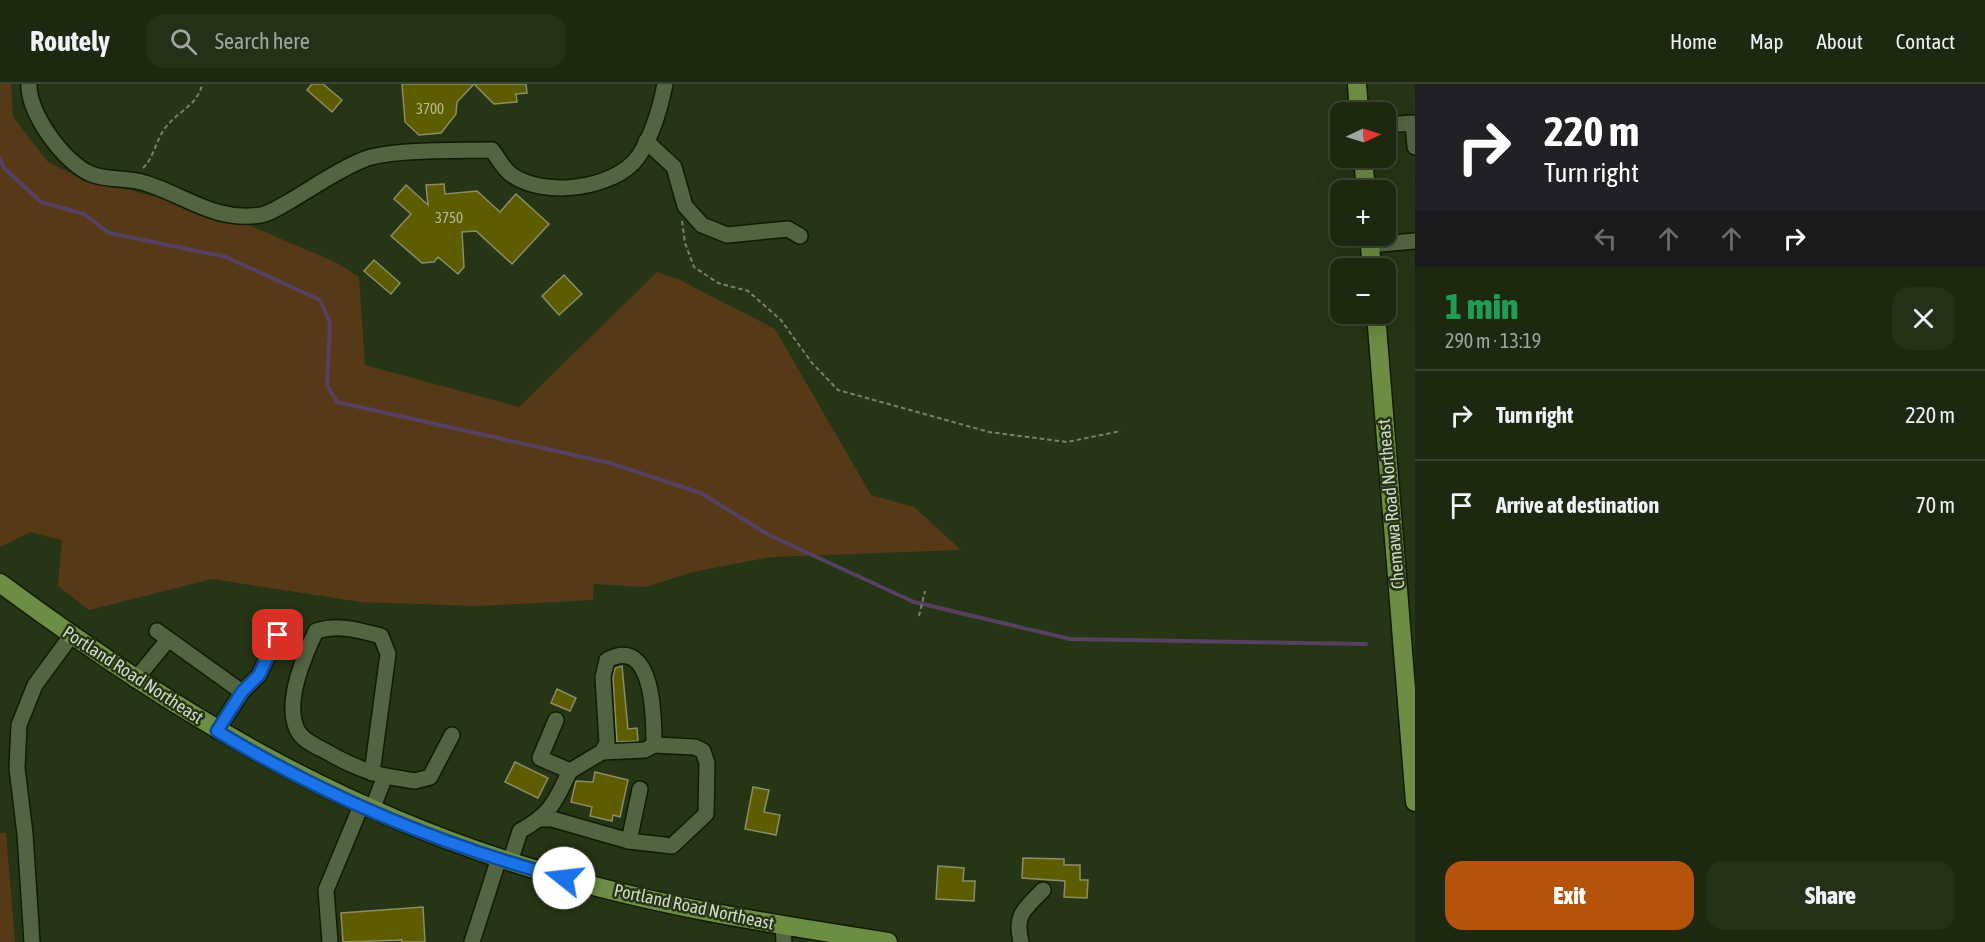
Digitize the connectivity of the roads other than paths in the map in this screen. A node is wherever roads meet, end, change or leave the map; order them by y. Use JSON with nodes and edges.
{"nodes":[{"id":1,"x":29,"y":84,"type":"edge"},
{"id":2,"x":665,"y":84,"type":"edge"},
{"id":3,"x":1357,"y":84,"type":"edge"},
{"id":4,"x":1358,"y":102,"type":"edge"},
{"id":5,"x":1396,"y":124,"type":"edge"},
{"id":6,"x":646,"y":141,"type":"junction"},
{"id":7,"x":1415,"y":147,"type":"edge"},
{"id":8,"x":800,"y":236,"type":"dead end"},
{"id":9,"x":1396,"y":241,"type":"edge"},
{"id":10,"x":1415,"y":241,"type":"edge"},
{"id":11,"x":1377,"y":324,"type":"edge"},
{"id":12,"x":0,"y":583,"type":"edge"},
{"id":13,"x":278,"y":635,"type":"dead end"},
{"id":14,"x":71,"y":636,"type":"junction"},
{"id":15,"x":135,"y":680,"type":"junction"},
{"id":16,"x":242,"y":692,"type":"junction"},
{"id":17,"x":556,"y":720,"type":"dead end"},
{"id":18,"x":217,"y":731,"type":"junction"},
{"id":19,"x":452,"y":735,"type":"dead end"},
{"id":20,"x":654,"y":745,"type":"junction"},
{"id":21,"x":602,"y":752,"type":"junction"},
{"id":22,"x":570,"y":771,"type":"junction"},
{"id":23,"x":378,"y":775,"type":"junction"},
{"id":24,"x":640,"y":789,"type":"dead end"},
{"id":25,"x":1415,"y":802,"type":"edge"},
{"id":26,"x":367,"y":808,"type":"junction"},
{"id":27,"x":541,"y":819,"type":"junction"},
{"id":28,"x":629,"y":841,"type":"junction"},
{"id":29,"x":505,"y":860,"type":"junction"},
{"id":30,"x":1043,"y":890,"type":"dead end"},
{"id":31,"x":784,"y":934,"type":"edge"},
{"id":32,"x":32,"y":942,"type":"edge"},
{"id":33,"x":330,"y":942,"type":"edge"},
{"id":34,"x":472,"y":942,"type":"edge"},
{"id":35,"x":888,"y":942,"type":"edge"},
{"id":36,"x":1021,"y":942,"type":"edge"}],
"edges":[{"from":1,"to":6,"type":"street"},
{"from":2,"to":6,"type":"street"},
{"from":3,"to":4,"type":"main road"},
{"from":5,"to":7,"type":"street"},
{"from":6,"to":8,"type":"street"},
{"from":9,"to":10,"type":"street"},
{"from":11,"to":25,"type":"main road","name":"Chemawa Road Northeast"},
{"from":12,"to":14,"type":"main road","name":"Portland Road Northeast"},
{"from":13,"to":16,"type":"street"},
{"from":14,"to":15,"type":"main road","name":"Portland Road Northeast"},
{"from":14,"to":32,"type":"street"},
{"from":15,"to":16,"type":"street"},
{"from":15,"to":18,"type":"main road","name":"Portland Road Northeast"},
{"from":16,"to":18,"type":"street"},
{"from":17,"to":22,"type":"street"},
{"from":18,"to":26,"type":"main road","name":"Portland Road Northeast"},
{"from":19,"to":23,"type":"street"},
{"from":20,"to":21,"type":"street"},
{"from":20,"to":21,"type":"street"},
{"from":20,"to":28,"type":"street"},
{"from":21,"to":22,"type":"street"},
{"from":22,"to":27,"type":"street"},
{"from":23,"to":23,"type":"street"},
{"from":23,"to":26,"type":"street"},
{"from":24,"to":28,"type":"street"},
{"from":26,"to":29,"type":"main road","name":"Portland Road Northeast"},
{"from":26,"to":33,"type":"street"},
{"from":27,"to":28,"type":"street"},
{"from":27,"to":29,"type":"street"},
{"from":29,"to":31,"type":"main road","name":"Portland Road Northeast"},
{"from":29,"to":34,"type":"street"},
{"from":30,"to":36,"type":"street"},
{"from":31,"to":35,"type":"main road","name":"Portland Road Northeast"}]}
